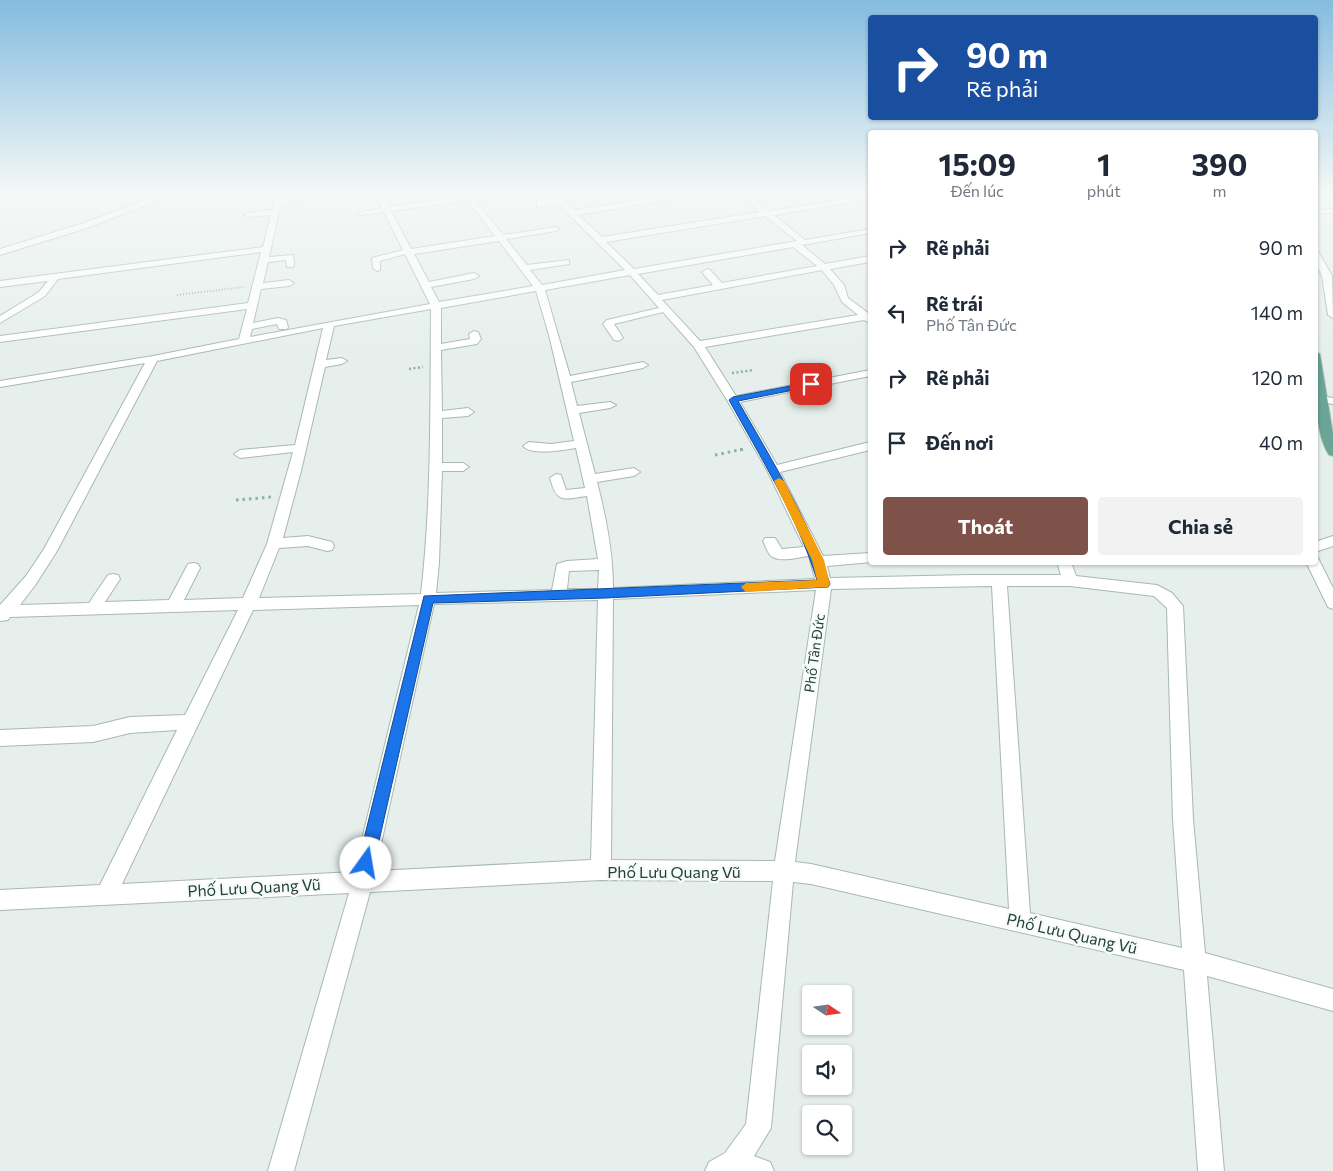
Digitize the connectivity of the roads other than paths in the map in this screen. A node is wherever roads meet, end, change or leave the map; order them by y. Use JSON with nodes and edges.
{"nodes":[{"id":1,"x":14,"y":248,"type":"edge"},
{"id":2,"x":407,"y":248,"type":"edge"},
{"id":3,"x":433,"y":248,"type":"edge"},
{"id":4,"x":508,"y":248,"type":"edge"},
{"id":5,"x":608,"y":248,"type":"edge"},
{"id":6,"x":771,"y":248,"type":"edge"},
{"id":7,"x":803,"y":248,"type":"edge"},
{"id":8,"x":266,"y":249,"type":"joint"},
{"id":9,"x":176,"y":250,"type":"dead end"},
{"id":10,"x":409,"y":251,"type":"junction"},
{"id":11,"x":0,"y":252,"type":"edge"},
{"id":12,"x":1318,"y":259,"type":"edge"},
{"id":13,"x":263,"y":260,"type":"junction"},
{"id":14,"x":868,"y":260,"type":"edge"},
{"id":15,"x":176,"y":261,"type":"junction"},
{"id":16,"x":164,"y":262,"type":"junction"},
{"id":17,"x":566,"y":262,"type":"dead end"},
{"id":18,"x":290,"y":265,"type":"dead end"},
{"id":19,"x":377,"y":268,"type":"dead end"},
{"id":20,"x":524,"y":268,"type":"junction"},
{"id":21,"x":824,"y":268,"type":"junction"},
{"id":22,"x":632,"y":272,"type":"junction"},
{"id":23,"x":707,"y":272,"type":"dead end"},
{"id":24,"x":161,"y":275,"type":"dead end"},
{"id":25,"x":474,"y":276,"type":"dead end"},
{"id":26,"x":55,"y":277,"type":"junction"},
{"id":27,"x":289,"y":283,"type":"dead end"},
{"id":28,"x":0,"y":284,"type":"edge"},
{"id":29,"x":426,"y":285,"type":"junction"},
{"id":30,"x":256,"y":286,"type":"junction"},
{"id":31,"x":718,"y":286,"type":"junction"},
{"id":32,"x":539,"y":287,"type":"junction"},
{"id":33,"x":655,"y":298,"type":"junction"},
{"id":34,"x":251,"y":306,"type":"junction"},
{"id":35,"x":436,"y":306,"type":"junction"},
{"id":36,"x":665,"y":309,"type":"junction"},
{"id":37,"x":1333,"y":315,"type":"edge"},
{"id":38,"x":868,"y":317,"type":"edge"},
{"id":39,"x":868,"y":318,"type":"edge"},
{"id":40,"x":0,"y":320,"type":"edge"},
{"id":41,"x":329,"y":324,"type":"junction"},
{"id":42,"x":246,"y":327,"type":"junction"},
{"id":43,"x":283,"y":327,"type":"dead end"},
{"id":44,"x":474,"y":334,"type":"dead end"},
{"id":45,"x":618,"y":338,"type":"dead end"},
{"id":46,"x":0,"y":339,"type":"edge"},
{"id":47,"x":244,"y":341,"type":"junction"},
{"id":48,"x":698,"y":345,"type":"junction"},
{"id":49,"x":436,"y":348,"type":"junction"},
{"id":50,"x":153,"y":359,"type":"junction"},
{"id":51,"x":342,"y":361,"type":"dead end"},
{"id":52,"x":319,"y":364,"type":"junction"},
{"id":53,"x":643,"y":365,"type":"dead end"},
{"id":54,"x":1318,"y":366,"type":"edge"},
{"id":55,"x":868,"y":373,"type":"edge"},
{"id":56,"x":606,"y":377,"type":"dead end"},
{"id":57,"x":566,"y":382,"type":"junction"},
{"id":58,"x":0,"y":384,"type":"edge"},
{"id":59,"x":733,"y":400,"type":"junction"},
{"id":60,"x":1327,"y":400,"type":"edge"},
{"id":61,"x":610,"y":405,"type":"dead end"},
{"id":62,"x":573,"y":410,"type":"junction"},
{"id":63,"x":468,"y":412,"type":"dead end"},
{"id":64,"x":436,"y":415,"type":"junction"},
{"id":65,"x":1321,"y":430,"type":"edge"},
{"id":66,"x":581,"y":444,"type":"junction"},
{"id":67,"x":529,"y":446,"type":"dead end"},
{"id":68,"x":868,"y":446,"type":"edge"},
{"id":69,"x":300,"y":448,"type":"junction"},
{"id":70,"x":1333,"y":452,"type":"edge"},
{"id":71,"x":240,"y":454,"type":"dead end"},
{"id":72,"x":436,"y":467,"type":"junction"},
{"id":73,"x":463,"y":467,"type":"dead end"},
{"id":74,"x":773,"y":470,"type":"junction"},
{"id":75,"x":634,"y":472,"type":"dead end"},
{"id":76,"x":556,"y":478,"type":"dead end"},
{"id":77,"x":591,"y":485,"type":"junction"},
{"id":78,"x":1333,"y":541,"type":"edge"},
{"id":79,"x":770,"y":542,"type":"dead end"},
{"id":80,"x":274,"y":544,"type":"junction"},
{"id":81,"x":327,"y":546,"type":"dead end"},
{"id":82,"x":1318,"y":546,"type":"edge"},
{"id":83,"x":816,"y":556,"type":"junction"},
{"id":84,"x":868,"y":558,"type":"edge"},
{"id":85,"x":606,"y":564,"type":"junction"},
{"id":86,"x":1065,"y":565,"type":"edge"},
{"id":87,"x":1314,"y":565,"type":"edge"},
{"id":88,"x":193,"y":568,"type":"dead end"},
{"id":89,"x":113,"y":579,"type":"dead end"},
{"id":90,"x":999,"y":580,"type":"junction"},
{"id":91,"x":1070,"y":580,"type":"junction"},
{"id":92,"x":824,"y":584,"type":"junction"},
{"id":93,"x":606,"y":594,"type":"junction"},
{"id":94,"x":559,"y":595,"type":"junction"},
{"id":95,"x":428,"y":599,"type":"junction"},
{"id":96,"x":249,"y":603,"type":"junction"},
{"id":97,"x":1333,"y":603,"type":"edge"},
{"id":98,"x":174,"y":605,"type":"junction"},
{"id":99,"x":94,"y":607,"type":"junction"},
{"id":100,"x":2,"y":614,"type":"edge"},
{"id":101,"x":191,"y":722,"type":"junction"},
{"id":102,"x":0,"y":738,"type":"edge"},
{"id":103,"x":601,"y":870,"type":"junction"},
{"id":104,"x":784,"y":871,"type":"junction"},
{"id":105,"x":362,"y":882,"type":"junction"},
{"id":106,"x":106,"y":894,"type":"junction"},
{"id":107,"x":0,"y":900,"type":"edge"},
{"id":108,"x":1020,"y":921,"type":"junction"},
{"id":109,"x":1196,"y":962,"type":"junction"},
{"id":110,"x":1333,"y":1000,"type":"edge"},
{"id":111,"x":726,"y":1167,"type":"edge"},
{"id":112,"x":281,"y":1171,"type":"edge"},
{"id":113,"x":761,"y":1171,"type":"edge"},
{"id":114,"x":1211,"y":1171,"type":"edge"}],
"edges":[{"from":1,"to":11,"type":"street"},
{"from":2,"to":10,"type":"street"},
{"from":3,"to":10,"type":"street"},
{"from":4,"to":20,"type":"street"},
{"from":5,"to":22,"type":"street","name":"Phố Tân Đức"},
{"from":6,"to":22,"type":"street"},
{"from":7,"to":21,"type":"street"},
{"from":8,"to":13,"type":"street"},
{"from":8,"to":15,"type":"street"},
{"from":9,"to":15,"type":"street"},
{"from":10,"to":19,"type":"street"},
{"from":10,"to":29,"type":"street"},
{"from":12,"to":37,"type":"street"},
{"from":13,"to":18,"type":"street"},
{"from":13,"to":30,"type":"street"},
{"from":14,"to":21,"type":"street"},
{"from":15,"to":16,"type":"street"},
{"from":16,"to":24,"type":"street"},
{"from":16,"to":26,"type":"street"},
{"from":17,"to":20,"type":"street"},
{"from":20,"to":32,"type":"street"},
{"from":21,"to":31,"type":"street"},
{"from":21,"to":38,"type":"street"},
{"from":22,"to":32,"type":"street"},
{"from":22,"to":33,"type":"street","name":"Phố Tân Đức"},
{"from":23,"to":31,"type":"street"},
{"from":25,"to":29,"type":"street"},
{"from":26,"to":28,"type":"street"},
{"from":26,"to":40,"type":"street"},
{"from":27,"to":30,"type":"street"},
{"from":29,"to":35,"type":"street"},
{"from":30,"to":34,"type":"street"},
{"from":31,"to":33,"type":"street"},
{"from":32,"to":35,"type":"street"},
{"from":32,"to":57,"type":"street"},
{"from":33,"to":36,"type":"street","name":"Phố Tân Đức"},
{"from":34,"to":42,"type":"street"},
{"from":34,"to":46,"type":"street"},
{"from":35,"to":41,"type":"street"},
{"from":35,"to":49,"type":"street"},
{"from":36,"to":45,"type":"street"},
{"from":36,"to":48,"type":"street","name":"Phố Tân Đức"},
{"from":39,"to":48,"type":"street"},
{"from":41,"to":47,"type":"street"},
{"from":41,"to":52,"type":"street"},
{"from":42,"to":43,"type":"street"},
{"from":42,"to":47,"type":"street"},
{"from":44,"to":49,"type":"street"},
{"from":47,"to":50,"type":"street"},
{"from":48,"to":59,"type":"street","name":"Phố Tân Đức"},
{"from":49,"to":64,"type":"street"},
{"from":50,"to":58,"type":"street"},
{"from":50,"to":100,"type":"street"},
{"from":51,"to":52,"type":"street"},
{"from":52,"to":69,"type":"street"},
{"from":53,"to":57,"type":"street"},
{"from":54,"to":60,"type":"main road"},
{"from":55,"to":59,"type":"street"},
{"from":56,"to":57,"type":"street"},
{"from":57,"to":62,"type":"street"},
{"from":59,"to":74,"type":"street","name":"Phố Tân Đức"},
{"from":60,"to":65,"type":"main road"},
{"from":61,"to":62,"type":"street"},
{"from":62,"to":66,"type":"street"},
{"from":63,"to":64,"type":"street"},
{"from":64,"to":72,"type":"street"},
{"from":65,"to":70,"type":"main road"},
{"from":66,"to":67,"type":"street"},
{"from":66,"to":77,"type":"street"},
{"from":68,"to":74,"type":"street"},
{"from":69,"to":71,"type":"street"},
{"from":69,"to":80,"type":"street"},
{"from":72,"to":73,"type":"street"},
{"from":72,"to":95,"type":"street"},
{"from":74,"to":83,"type":"street","name":"Phố Tân Đức"},
{"from":75,"to":77,"type":"street"},
{"from":76,"to":77,"type":"street"},
{"from":77,"to":85,"type":"street"},
{"from":78,"to":82,"type":"street"},
{"from":79,"to":83,"type":"street"},
{"from":80,"to":81,"type":"street"},
{"from":80,"to":96,"type":"street"},
{"from":83,"to":84,"type":"street"},
{"from":83,"to":92,"type":"street","name":"Phố Tân Đức"},
{"from":85,"to":93,"type":"street"},
{"from":85,"to":94,"type":"street"},
{"from":86,"to":91,"type":"street"},
{"from":87,"to":97,"type":"street"},
{"from":88,"to":98,"type":"street"},
{"from":89,"to":99,"type":"street"},
{"from":90,"to":91,"type":"street"},
{"from":90,"to":92,"type":"street"},
{"from":90,"to":108,"type":"street"},
{"from":91,"to":109,"type":"street"},
{"from":92,"to":93,"type":"street"},
{"from":92,"to":104,"type":"street","name":"Phố Tân Đức"},
{"from":93,"to":94,"type":"street"},
{"from":93,"to":103,"type":"street"},
{"from":94,"to":95,"type":"street"},
{"from":95,"to":96,"type":"street"},
{"from":95,"to":105,"type":"street"},
{"from":96,"to":98,"type":"street"},
{"from":96,"to":101,"type":"street"},
{"from":98,"to":99,"type":"street"},
{"from":99,"to":100,"type":"street"},
{"from":101,"to":102,"type":"street"},
{"from":101,"to":106,"type":"street"},
{"from":103,"to":104,"type":"street","name":"Phố Lưu Quang Vũ"},
{"from":103,"to":105,"type":"street","name":"Phố Lưu Quang Vũ"},
{"from":104,"to":108,"type":"street","name":"Phố Lưu Quang Vũ"},
{"from":104,"to":111,"type":"street","name":"Phố Tân Đức"},
{"from":105,"to":106,"type":"street","name":"Phố Lưu Quang Vũ"},
{"from":105,"to":112,"type":"street"},
{"from":106,"to":107,"type":"street","name":"Phố Lưu Quang Vũ"},
{"from":108,"to":109,"type":"street","name":"Phố Lưu Quang Vũ"},
{"from":109,"to":110,"type":"street","name":"Phố Lưu Quang Vũ"},
{"from":109,"to":114,"type":"street"},
{"from":111,"to":113,"type":"street"}]}
